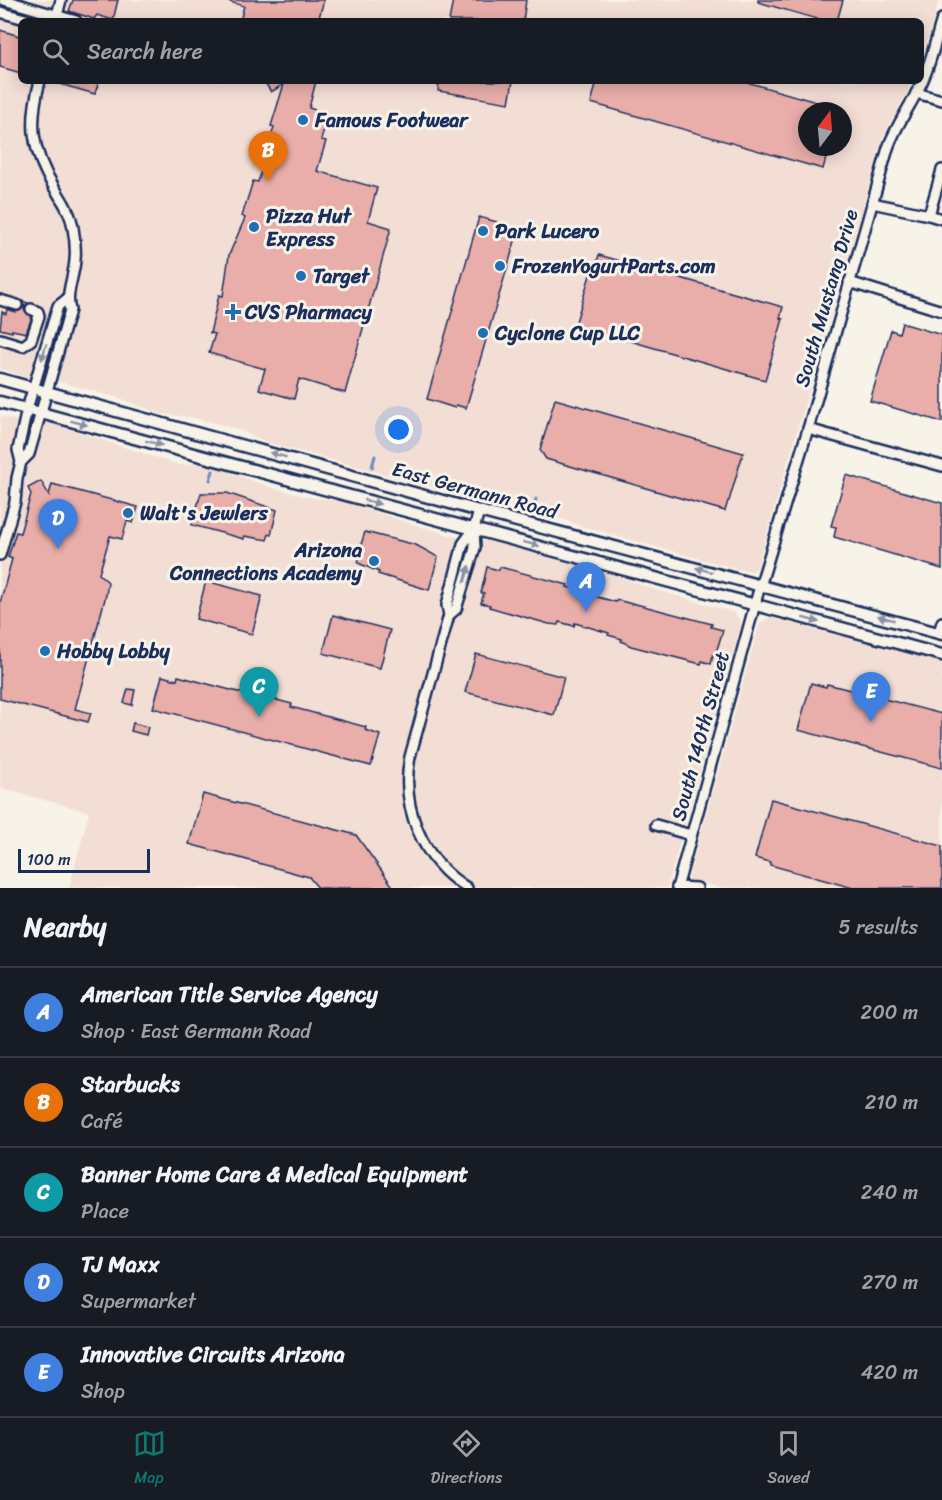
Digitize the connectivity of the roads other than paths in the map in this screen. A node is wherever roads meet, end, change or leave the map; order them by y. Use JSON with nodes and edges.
{"nodes":[{"id":1,"x":4,"y":0,"type":"edge"},
{"id":2,"x":61,"y":0,"type":"edge"},
{"id":3,"x":0,"y":12,"type":"edge"},
{"id":4,"x":21,"y":18,"type":"edge"},
{"id":5,"x":56,"y":18,"type":"edge"},
{"id":6,"x":942,"y":19,"type":"edge"},
{"id":7,"x":924,"y":76,"type":"edge"},
{"id":8,"x":39,"y":84,"type":"edge"},
{"id":9,"x":920,"y":84,"type":"edge"},
{"id":10,"x":916,"y":93,"type":"junction"},
{"id":11,"x":942,"y":100,"type":"edge"},
{"id":12,"x":942,"y":170,"type":"edge"},
{"id":13,"x":872,"y":203,"type":"junction"},
{"id":14,"x":929,"y":215,"type":"junction"},
{"id":15,"x":942,"y":219,"type":"edge"},
{"id":16,"x":849,"y":282,"type":"junction"},
{"id":17,"x":67,"y":299,"type":"junction"},
{"id":18,"x":0,"y":300,"type":"edge"},
{"id":19,"x":17,"y":305,"type":"dead end"},
{"id":20,"x":31,"y":309,"type":"dead end"},
{"id":21,"x":942,"y":311,"type":"edge"},
{"id":22,"x":0,"y":339,"type":"edge"},
{"id":23,"x":0,"y":379,"type":"edge"},
{"id":24,"x":33,"y":388,"type":"junction"},
{"id":25,"x":46,"y":392,"type":"junction"},
{"id":26,"x":0,"y":402,"type":"edge"},
{"id":27,"x":27,"y":409,"type":"junction"},
{"id":28,"x":40,"y":412,"type":"junction"},
{"id":29,"x":808,"y":429,"type":"junction"},
{"id":30,"x":21,"y":462,"type":"junction"},
{"id":31,"x":942,"y":466,"type":"edge"},
{"id":32,"x":479,"y":510,"type":"junction"},
{"id":33,"x":474,"y":529,"type":"junction"},
{"id":34,"x":0,"y":555,"type":"edge"},
{"id":35,"x":758,"y":594,"type":"junction"},
{"id":36,"x":941,"y":630,"type":"edge"},
{"id":37,"x":942,"y":655,"type":"edge"},
{"id":38,"x":657,"y":825,"type":"dead end"},
{"id":39,"x":691,"y":835,"type":"junction"},
{"id":40,"x":467,"y":888,"type":"edge"},
{"id":41,"x":677,"y":888,"type":"edge"},
{"id":42,"x":697,"y":888,"type":"edge"}],
"edges":[{"from":1,"to":5,"type":"street"},
{"from":2,"to":5,"type":"street"},
{"from":3,"to":4,"type":"street"},
{"from":6,"to":7,"type":"street","name":"South Mustang Drive"},
{"from":8,"to":17,"type":"street"},
{"from":9,"to":10,"type":"street","name":"South Mustang Drive"},
{"from":10,"to":11,"type":"street"},
{"from":10,"to":13,"type":"street","name":"South Mustang Drive"},
{"from":12,"to":14,"type":"street"},
{"from":13,"to":14,"type":"street"},
{"from":13,"to":16,"type":"street","name":"South Mustang Drive"},
{"from":14,"to":15,"type":"street"},
{"from":16,"to":21,"type":"street"},
{"from":16,"to":29,"type":"street","name":"South Mustang Drive"},
{"from":17,"to":24,"type":"street","one_way":true},
{"from":17,"to":25,"type":"street"},
{"from":18,"to":19,"type":"street"},
{"from":20,"to":22,"type":"street"},
{"from":23,"to":24,"type":"main road","name":"East Germann Road"},
{"from":24,"to":25,"type":"main road","name":"East Germann Road"},
{"from":24,"to":27,"type":"street"},
{"from":25,"to":28,"type":"street"},
{"from":32,"to":25,"type":"main road","name":"East Germann Road","one_way":true},
{"from":26,"to":27,"type":"main road","name":"East Germann Road"},
{"from":27,"to":28,"type":"main road","name":"East Germann Road"},
{"from":27,"to":30,"type":"street"},
{"from":28,"to":30,"type":"street"},
{"from":28,"to":33,"type":"main road","name":"East Germann Road","one_way":true},
{"from":29,"to":31,"type":"street"},
{"from":29,"to":35,"type":"street","name":"South Mustang Drive"},
{"from":30,"to":34,"type":"street"},
{"from":32,"to":33,"type":"street"},
{"from":35,"to":32,"type":"main road","name":"East Germann Road","one_way":true},
{"from":33,"to":35,"type":"main road","name":"East Germann Road","one_way":true},
{"from":33,"to":40,"type":"street"},
{"from":36,"to":35,"type":"main road","name":"East Germann Road","one_way":true},
{"from":35,"to":37,"type":"main road","name":"East Germann Road","one_way":true},
{"from":35,"to":39,"type":"street","name":"South 140th Street"},
{"from":38,"to":39,"type":"street"},
{"from":39,"to":41,"type":"street","name":"South 140th Street"},
{"from":41,"to":42,"type":"street"}]}
